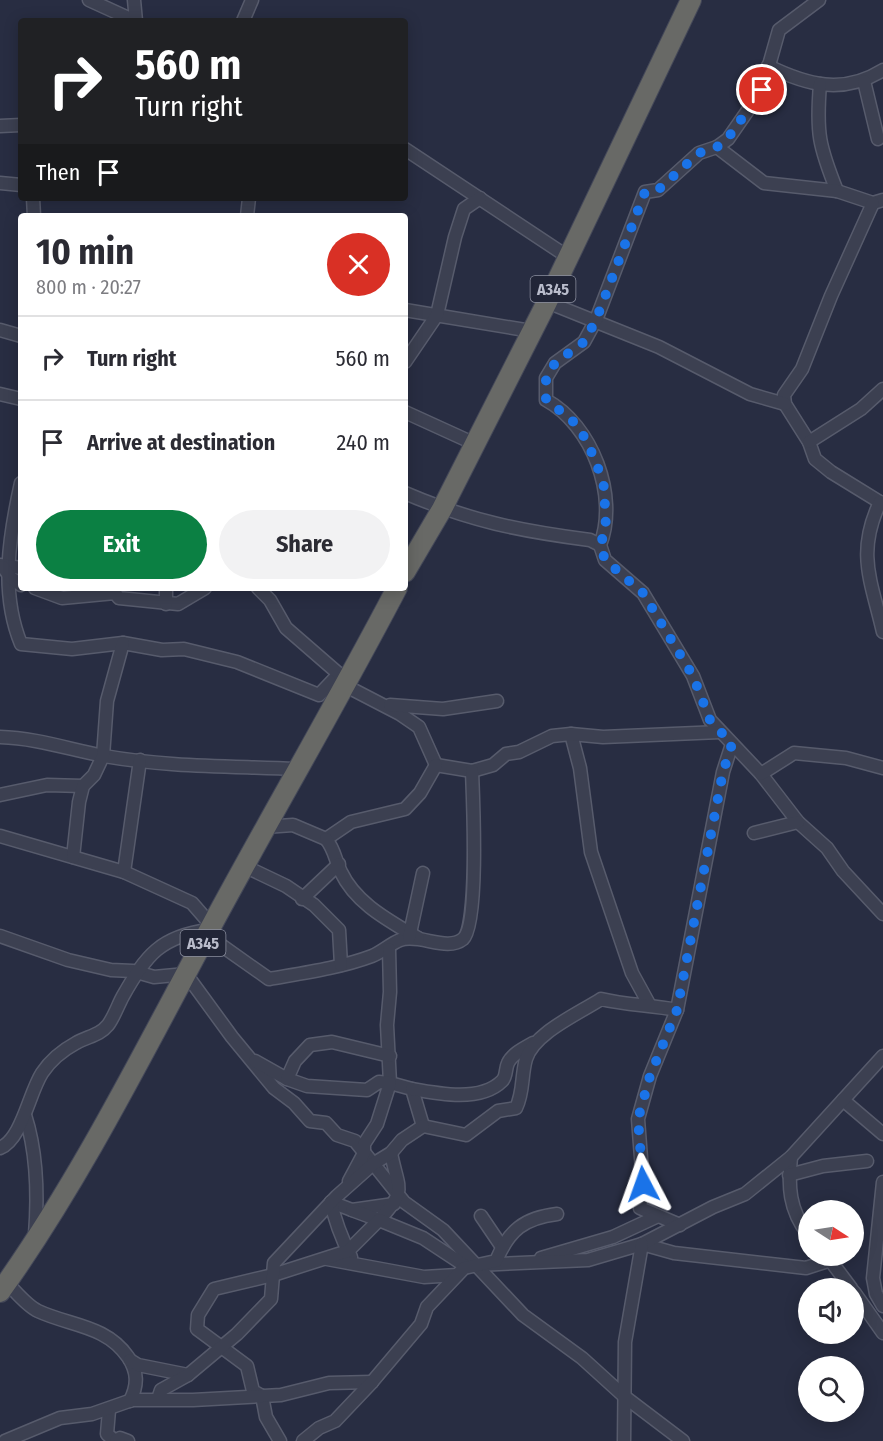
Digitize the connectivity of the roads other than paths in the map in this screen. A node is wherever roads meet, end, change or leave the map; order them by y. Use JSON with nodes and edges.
{"nodes":[{"id":1,"x":89,"y":0,"type":"edge"},
{"id":2,"x":134,"y":0,"type":"edge"},
{"id":3,"x":252,"y":0,"type":"edge"},
{"id":4,"x":691,"y":0,"type":"edge"},
{"id":5,"x":819,"y":0,"type":"edge"},
{"id":6,"x":128,"y":18,"type":"edge"},
{"id":7,"x":135,"y":18,"type":"edge"},
{"id":8,"x":244,"y":18,"type":"edge"},
{"id":9,"x":768,"y":66,"type":"junction"},
{"id":10,"x":883,"y":70,"type":"edge"},
{"id":11,"x":864,"y":81,"type":"junction"},
{"id":12,"x":820,"y":84,"type":"junction"},
{"id":13,"x":18,"y":125,"type":"edge"},
{"id":14,"x":0,"y":126,"type":"edge"},
{"id":15,"x":878,"y":139,"type":"dead end"},
{"id":16,"x":717,"y":147,"type":"junction"},
{"id":17,"x":408,"y":151,"type":"edge"},
{"id":18,"x":0,"y":183,"type":"edge"},
{"id":19,"x":18,"y":185,"type":"edge"},
{"id":20,"x":837,"y":191,"type":"junction"},
{"id":21,"x":480,"y":198,"type":"junction"},
{"id":22,"x":878,"y":201,"type":"edge"},
{"id":23,"x":568,"y":257,"type":"junction"},
{"id":24,"x":547,"y":302,"type":"junction"},
{"id":25,"x":408,"y":310,"type":"edge"},
{"id":26,"x":437,"y":315,"type":"junction"},
{"id":27,"x":596,"y":320,"type":"junction"},
{"id":28,"x":0,"y":330,"type":"edge"},
{"id":29,"x":531,"y":331,"type":"junction"},
{"id":30,"x":18,"y":335,"type":"edge"},
{"id":31,"x":408,"y":358,"type":"edge"},
{"id":32,"x":883,"y":389,"type":"edge"},
{"id":33,"x":0,"y":394,"type":"edge"},
{"id":34,"x":18,"y":398,"type":"edge"},
{"id":35,"x":784,"y":404,"type":"junction"},
{"id":36,"x":408,"y":413,"type":"edge"},
{"id":37,"x":809,"y":442,"type":"junction"},
{"id":38,"x":473,"y":443,"type":"junction"},
{"id":39,"x":408,"y":493,"type":"edge"},
{"id":40,"x":18,"y":495,"type":"edge"},
{"id":41,"x":881,"y":503,"type":"edge"},
{"id":42,"x":442,"y":509,"type":"junction"},
{"id":43,"x":600,"y":545,"type":"junction"},
{"id":44,"x":408,"y":561,"type":"edge"},
{"id":45,"x":1,"y":566,"type":"edge"},
{"id":46,"x":18,"y":568,"type":"edge"},
{"id":47,"x":18,"y":582,"type":"edge"},
{"id":48,"x":43,"y":591,"type":"edge"},
{"id":49,"x":166,"y":591,"type":"edge"},
{"id":50,"x":200,"y":591,"type":"edge"},
{"id":51,"x":261,"y":591,"type":"edge"},
{"id":52,"x":395,"y":591,"type":"edge"},
{"id":53,"x":5,"y":596,"type":"junction"},
{"id":54,"x":166,"y":604,"type":"junction"},
{"id":55,"x":0,"y":616,"type":"edge"},
{"id":56,"x":883,"y":632,"type":"edge"},
{"id":57,"x":123,"y":643,"type":"junction"},
{"id":58,"x":342,"y":680,"type":"junction"},
{"id":59,"x":372,"y":700,"type":"junction"},
{"id":60,"x":497,"y":701,"type":"dead end"},
{"id":61,"x":720,"y":732,"type":"junction"},
{"id":62,"x":572,"y":734,"type":"junction"},
{"id":63,"x":0,"y":737,"type":"edge"},
{"id":64,"x":732,"y":744,"type":"junction"},
{"id":65,"x":103,"y":756,"type":"junction"},
{"id":66,"x":140,"y":760,"type":"junction"},
{"id":67,"x":436,"y":765,"type":"junction"},
{"id":68,"x":883,"y":768,"type":"edge"},
{"id":69,"x":296,"y":770,"type":"junction"},
{"id":70,"x":472,"y":771,"type":"junction"},
{"id":71,"x":761,"y":774,"type":"junction"},
{"id":72,"x":83,"y":786,"type":"junction"},
{"id":73,"x":0,"y":795,"type":"edge"},
{"id":74,"x":798,"y":822,"type":"junction"},
{"id":75,"x":265,"y":827,"type":"junction"},
{"id":76,"x":754,"y":833,"type":"dead end"},
{"id":77,"x":0,"y":836,"type":"edge"},
{"id":78,"x":326,"y":838,"type":"junction"},
{"id":79,"x":73,"y":857,"type":"junction"},
{"id":80,"x":339,"y":864,"type":"junction"},
{"id":81,"x":244,"y":866,"type":"junction"},
{"id":82,"x":124,"y":872,"type":"junction"},
{"id":83,"x":423,"y":873,"type":"dead end"},
{"id":84,"x":302,"y":899,"type":"junction"},
{"id":85,"x":883,"y":914,"type":"edge"},
{"id":86,"x":210,"y":928,"type":"junction"},
{"id":87,"x":0,"y":936,"type":"edge"},
{"id":88,"x":412,"y":937,"type":"junction"},
{"id":89,"x":389,"y":949,"type":"junction"},
{"id":90,"x":341,"y":965,"type":"junction"},
{"id":91,"x":138,"y":973,"type":"junction"},
{"id":92,"x":186,"y":974,"type":"junction"},
{"id":93,"x":649,"y":1004,"type":"junction"},
{"id":94,"x":677,"y":1010,"type":"junction"},
{"id":95,"x":535,"y":1041,"type":"junction"},
{"id":96,"x":390,"y":1056,"type":"junction"},
{"id":97,"x":883,"y":1056,"type":"edge"},
{"id":98,"x":252,"y":1059,"type":"junction"},
{"id":99,"x":287,"y":1079,"type":"junction"},
{"id":100,"x":390,"y":1083,"type":"junction"},
{"id":101,"x":412,"y":1089,"type":"junction"},
{"id":102,"x":843,"y":1100,"type":"junction"},
{"id":103,"x":25,"y":1115,"type":"junction"},
{"id":104,"x":423,"y":1126,"type":"junction"},
{"id":105,"x":883,"y":1134,"type":"edge"},
{"id":106,"x":0,"y":1149,"type":"edge"},
{"id":107,"x":364,"y":1153,"type":"junction"},
{"id":108,"x":391,"y":1153,"type":"junction"},
{"id":109,"x":791,"y":1157,"type":"junction"},
{"id":110,"x":867,"y":1161,"type":"dead end"},
{"id":111,"x":373,"y":1164,"type":"junction"},
{"id":112,"x":789,"y":1175,"type":"junction"},
{"id":113,"x":883,"y":1182,"type":"edge"},
{"id":114,"x":335,"y":1198,"type":"junction"},
{"id":115,"x":398,"y":1200,"type":"junction"},
{"id":116,"x":352,"y":1210,"type":"junction"},
{"id":117,"x":557,"y":1214,"type":"dead end"},
{"id":118,"x":481,"y":1216,"type":"dead end"},
{"id":119,"x":658,"y":1216,"type":"junction"},
{"id":120,"x":798,"y":1218,"type":"edge"},
{"id":121,"x":379,"y":1220,"type":"junction"},
{"id":122,"x":680,"y":1225,"type":"junction"},
{"id":123,"x":35,"y":1241,"type":"junction"},
{"id":124,"x":642,"y":1244,"type":"junction"},
{"id":125,"x":502,"y":1247,"type":"junction"},
{"id":126,"x":348,"y":1251,"type":"junction"},
{"id":127,"x":327,"y":1259,"type":"junction"},
{"id":128,"x":505,"y":1264,"type":"junction"},
{"id":129,"x":355,"y":1265,"type":"junction"},
{"id":130,"x":472,"y":1266,"type":"junction"},
{"id":131,"x":811,"y":1266,"type":"edge"},
{"id":132,"x":273,"y":1275,"type":"junction"},
{"id":133,"x":456,"y":1275,"type":"junction"},
{"id":134,"x":874,"y":1286,"type":"junction"},
{"id":135,"x":2,"y":1287,"type":"edge"},
{"id":136,"x":883,"y":1306,"type":"edge"},
{"id":137,"x":864,"y":1307,"type":"edge"},
{"id":138,"x":868,"y":1313,"type":"junction"},
{"id":139,"x":883,"y":1333,"type":"edge"},
{"id":140,"x":221,"y":1346,"type":"junction"},
{"id":141,"x":129,"y":1359,"type":"junction"},
{"id":142,"x":188,"y":1375,"type":"junction"},
{"id":143,"x":372,"y":1382,"type":"junction"},
{"id":144,"x":262,"y":1396,"type":"junction"},
{"id":145,"x":625,"y":1397,"type":"junction"},
{"id":146,"x":158,"y":1399,"type":"junction"},
{"id":147,"x":130,"y":1401,"type":"junction"},
{"id":148,"x":109,"y":1410,"type":"junction"},
{"id":149,"x":5,"y":1441,"type":"edge"},
{"id":150,"x":115,"y":1441,"type":"edge"},
{"id":151,"x":128,"y":1441,"type":"edge"},
{"id":152,"x":280,"y":1441,"type":"edge"},
{"id":153,"x":303,"y":1441,"type":"edge"},
{"id":154,"x":624,"y":1441,"type":"edge"},
{"id":155,"x":683,"y":1441,"type":"edge"}],
"edges":[{"from":1,"to":6,"type":"street"},
{"from":2,"to":7,"type":"street"},
{"from":3,"to":8,"type":"street"},
{"from":4,"to":23,"type":"highway","number":"A345"},
{"from":5,"to":9,"type":"street"},
{"from":9,"to":12,"type":"street"},
{"from":9,"to":16,"type":"street"},
{"from":10,"to":11,"type":"street"},
{"from":11,"to":12,"type":"street"},
{"from":11,"to":15,"type":"street"},
{"from":12,"to":20,"type":"street"},
{"from":13,"to":14,"type":"street"},
{"from":16,"to":20,"type":"street"},
{"from":16,"to":27,"type":"street"},
{"from":17,"to":21,"type":"street"},
{"from":18,"to":19,"type":"street"},
{"from":20,"to":22,"type":"street"},
{"from":21,"to":23,"type":"street"},
{"from":21,"to":26,"type":"street"},
{"from":22,"to":35,"type":"street"},
{"from":23,"to":24,"type":"highway","number":"A345"},
{"from":24,"to":27,"type":"street"},
{"from":24,"to":29,"type":"highway","number":"A345"},
{"from":25,"to":26,"type":"street"},
{"from":26,"to":29,"type":"street"},
{"from":26,"to":31,"type":"street"},
{"from":27,"to":35,"type":"street"},
{"from":27,"to":43,"type":"street"},
{"from":28,"to":30,"type":"street"},
{"from":29,"to":38,"type":"highway","number":"A345"},
{"from":32,"to":37,"type":"street"},
{"from":33,"to":34,"type":"street"},
{"from":35,"to":37,"type":"street"},
{"from":36,"to":38,"type":"street"},
{"from":37,"to":41,"type":"street"},
{"from":38,"to":42,"type":"highway","number":"A345"},
{"from":39,"to":42,"type":"street"},
{"from":40,"to":45,"type":"street"},
{"from":41,"to":56,"type":"street"},
{"from":42,"to":43,"type":"street"},
{"from":42,"to":44,"type":"highway","number":"A345"},
{"from":43,"to":61,"type":"street"},
{"from":45,"to":46,"type":"street"},
{"from":45,"to":47,"type":"street"},
{"from":45,"to":53,"type":"street"},
{"from":48,"to":54,"type":"street"},
{"from":49,"to":54,"type":"street"},
{"from":50,"to":54,"type":"street"},
{"from":51,"to":58,"type":"street"},
{"from":52,"to":58,"type":"highway","number":"A345"},
{"from":53,"to":55,"type":"street"},
{"from":53,"to":57,"type":"street"},
{"from":57,"to":58,"type":"street"},
{"from":57,"to":65,"type":"street"},
{"from":58,"to":59,"type":"street"},
{"from":58,"to":69,"type":"highway","number":"A345"},
{"from":59,"to":60,"type":"street"},
{"from":59,"to":67,"type":"street"},
{"from":61,"to":62,"type":"street"},
{"from":61,"to":64,"type":"street"},
{"from":62,"to":70,"type":"street"},
{"from":62,"to":93,"type":"street"},
{"from":63,"to":65,"type":"street"},
{"from":64,"to":71,"type":"street"},
{"from":64,"to":94,"type":"street"},
{"from":65,"to":66,"type":"street"},
{"from":65,"to":72,"type":"street"},
{"from":66,"to":69,"type":"street"},
{"from":66,"to":82,"type":"street"},
{"from":67,"to":70,"type":"street"},
{"from":67,"to":78,"type":"street"},
{"from":68,"to":71,"type":"street"},
{"from":69,"to":75,"type":"highway","number":"A345"},
{"from":70,"to":88,"type":"street"},
{"from":71,"to":74,"type":"street"},
{"from":72,"to":73,"type":"street"},
{"from":72,"to":79,"type":"street"},
{"from":74,"to":76,"type":"street"},
{"from":74,"to":85,"type":"street"},
{"from":75,"to":78,"type":"street"},
{"from":75,"to":81,"type":"highway","number":"A345"},
{"from":77,"to":79,"type":"street"},
{"from":78,"to":80,"type":"street"},
{"from":79,"to":82,"type":"street"},
{"from":80,"to":84,"type":"street"},
{"from":80,"to":88,"type":"street"},
{"from":81,"to":84,"type":"street"},
{"from":81,"to":86,"type":"highway","number":"A345"},
{"from":82,"to":86,"type":"street"},
{"from":83,"to":88,"type":"street"},
{"from":84,"to":90,"type":"street"},
{"from":86,"to":90,"type":"street"},
{"from":86,"to":91,"type":"street"},
{"from":86,"to":92,"type":"highway","number":"A345"},
{"from":87,"to":91,"type":"street"},
{"from":88,"to":89,"type":"street"},
{"from":89,"to":90,"type":"street"},
{"from":89,"to":96,"type":"street"},
{"from":91,"to":92,"type":"street"},
{"from":91,"to":103,"type":"street"},
{"from":92,"to":98,"type":"street"},
{"from":92,"to":123,"type":"highway","number":"A345"},
{"from":93,"to":94,"type":"street"},
{"from":93,"to":95,"type":"street"},
{"from":94,"to":119,"type":"street"},
{"from":95,"to":101,"type":"street"},
{"from":95,"to":104,"type":"street"},
{"from":96,"to":99,"type":"street"},
{"from":96,"to":100,"type":"street"},
{"from":97,"to":102,"type":"street"},
{"from":98,"to":99,"type":"street"},
{"from":98,"to":107,"type":"street"},
{"from":99,"to":100,"type":"street"},
{"from":100,"to":101,"type":"street"},
{"from":100,"to":107,"type":"street"},
{"from":101,"to":104,"type":"street"},
{"from":102,"to":105,"type":"street"},
{"from":102,"to":109,"type":"street"},
{"from":103,"to":106,"type":"street"},
{"from":103,"to":123,"type":"street"},
{"from":104,"to":108,"type":"street"},
{"from":107,"to":111,"type":"street"},
{"from":107,"to":114,"type":"street"},
{"from":108,"to":111,"type":"street"},
{"from":108,"to":115,"type":"street"},
{"from":109,"to":112,"type":"street"},
{"from":109,"to":122,"type":"street"},
{"from":110,"to":112,"type":"street"},
{"from":111,"to":114,"type":"street"},
{"from":111,"to":115,"type":"street"},
{"from":112,"to":120,"type":"street"},
{"from":113,"to":134,"type":"street"},
{"from":114,"to":116,"type":"street"},
{"from":114,"to":126,"type":"street"},
{"from":114,"to":132,"type":"street"},
{"from":115,"to":116,"type":"street"},
{"from":115,"to":121,"type":"street"},
{"from":115,"to":130,"type":"street"},
{"from":116,"to":121,"type":"street"},
{"from":117,"to":125,"type":"street"},
{"from":118,"to":125,"type":"street"},
{"from":119,"to":122,"type":"street"},
{"from":119,"to":128,"type":"street"},
{"from":121,"to":126,"type":"street"},
{"from":121,"to":130,"type":"street"},
{"from":122,"to":124,"type":"street"},
{"from":123,"to":135,"type":"highway","number":"A345"},
{"from":124,"to":128,"type":"street"},
{"from":124,"to":131,"type":"street"},
{"from":124,"to":145,"type":"street"},
{"from":125,"to":130,"type":"street"},
{"from":126,"to":127,"type":"street"},
{"from":126,"to":129,"type":"street"},
{"from":127,"to":129,"type":"street"},
{"from":127,"to":132,"type":"street"},
{"from":128,"to":130,"type":"street"},
{"from":129,"to":133,"type":"street"},
{"from":130,"to":133,"type":"street"},
{"from":130,"to":145,"type":"street"},
{"from":132,"to":140,"type":"street"},
{"from":132,"to":140,"type":"street"},
{"from":133,"to":143,"type":"street"},
{"from":134,"to":136,"type":"street"},
{"from":134,"to":138,"type":"street"},
{"from":135,"to":141,"type":"street"},
{"from":137,"to":138,"type":"street"},
{"from":138,"to":139,"type":"street"},
{"from":140,"to":142,"type":"street"},
{"from":140,"to":144,"type":"street"},
{"from":141,"to":142,"type":"street"},
{"from":141,"to":147,"type":"street"},
{"from":142,"to":146,"type":"street"},
{"from":143,"to":144,"type":"street"},
{"from":143,"to":153,"type":"street"},
{"from":144,"to":146,"type":"street"},
{"from":144,"to":152,"type":"street"},
{"from":145,"to":154,"type":"street"},
{"from":145,"to":155,"type":"street"},
{"from":146,"to":147,"type":"street"},
{"from":147,"to":148,"type":"street"},
{"from":148,"to":149,"type":"street"},
{"from":148,"to":150,"type":"street"},
{"from":150,"to":151,"type":"street"}]}
